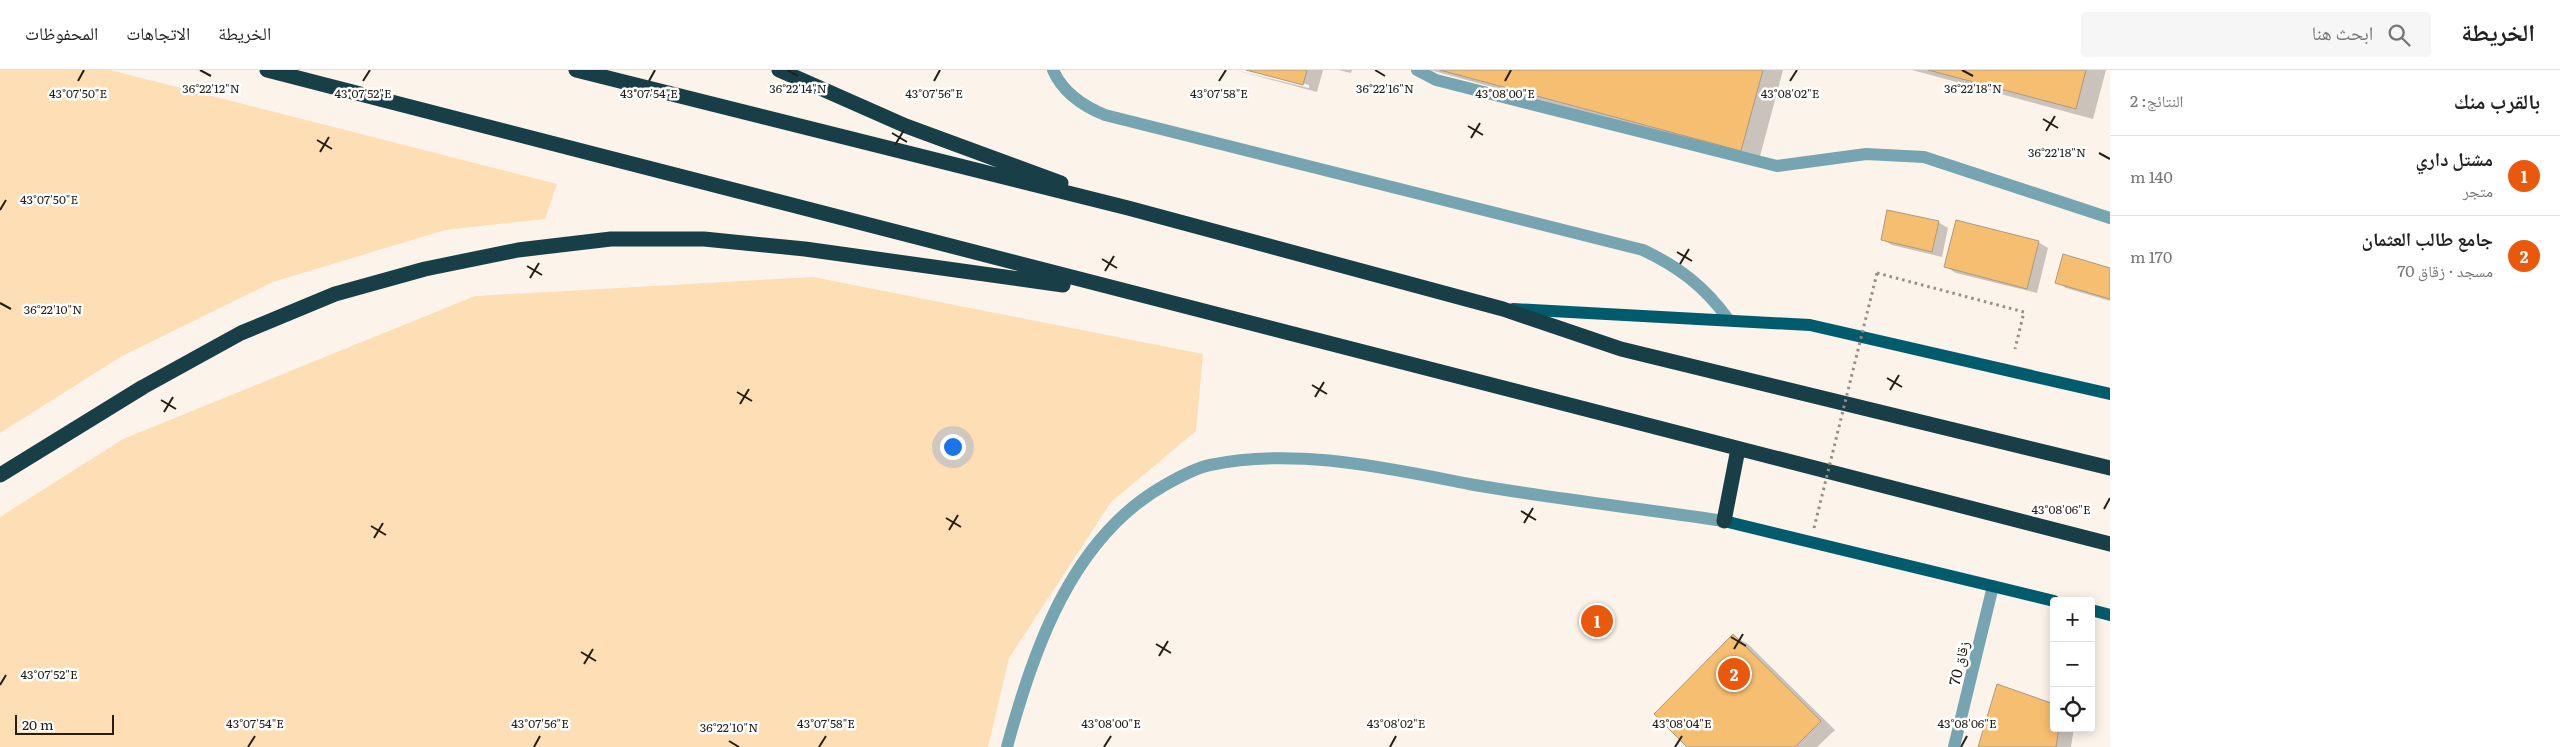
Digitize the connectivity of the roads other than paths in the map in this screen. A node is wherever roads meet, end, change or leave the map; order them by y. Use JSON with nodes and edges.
{"nodes":[{"id":1,"x":267,"y":70,"type":"edge"},
{"id":2,"x":576,"y":70,"type":"edge"},
{"id":3,"x":779,"y":70,"type":"edge"},
{"id":4,"x":1053,"y":70,"type":"edge"},
{"id":5,"x":1417,"y":70,"type":"edge"},
{"id":6,"x":1128,"y":208,"type":"junction"},
{"id":7,"x":2110,"y":218,"type":"edge"},
{"id":8,"x":1137,"y":295,"type":"junction"},
{"id":9,"x":1503,"y":309,"type":"junction"},
{"id":10,"x":1728,"y":319,"type":"junction"},
{"id":11,"x":2110,"y":394,"type":"edge"},
{"id":12,"x":1738,"y":449,"type":"junction"},
{"id":13,"x":2110,"y":468,"type":"edge"},
{"id":14,"x":0,"y":475,"type":"edge"},
{"id":15,"x":1724,"y":521,"type":"junction"},
{"id":16,"x":2110,"y":544,"type":"edge"},
{"id":17,"x":1992,"y":586,"type":"junction"},
{"id":18,"x":2050,"y":600,"type":"edge"},
{"id":19,"x":2095,"y":611,"type":"edge"},
{"id":20,"x":2110,"y":615,"type":"edge"},
{"id":21,"x":1006,"y":747,"type":"edge"},
{"id":22,"x":1954,"y":747,"type":"edge"}],
"edges":[{"from":1,"to":8,"type":"highway"},
{"from":2,"to":6,"type":"highway"},
{"from":3,"to":6,"type":"highway"},
{"from":4,"to":10,"type":"street"},
{"from":5,"to":7,"type":"street"},
{"from":6,"to":9,"type":"highway"},
{"from":8,"to":12,"type":"highway"},
{"from":8,"to":14,"type":"highway"},
{"from":9,"to":10,"type":"main road"},
{"from":9,"to":13,"type":"highway"},
{"from":10,"to":11,"type":"main road"},
{"from":12,"to":15,"type":"highway"},
{"from":12,"to":16,"type":"highway"},
{"from":15,"to":17,"type":"main road"},
{"from":15,"to":21,"type":"street"},
{"from":17,"to":18,"type":"main road"},
{"from":17,"to":22,"type":"street","name":"زقاق 70"},
{"from":19,"to":20,"type":"main road"}]}
